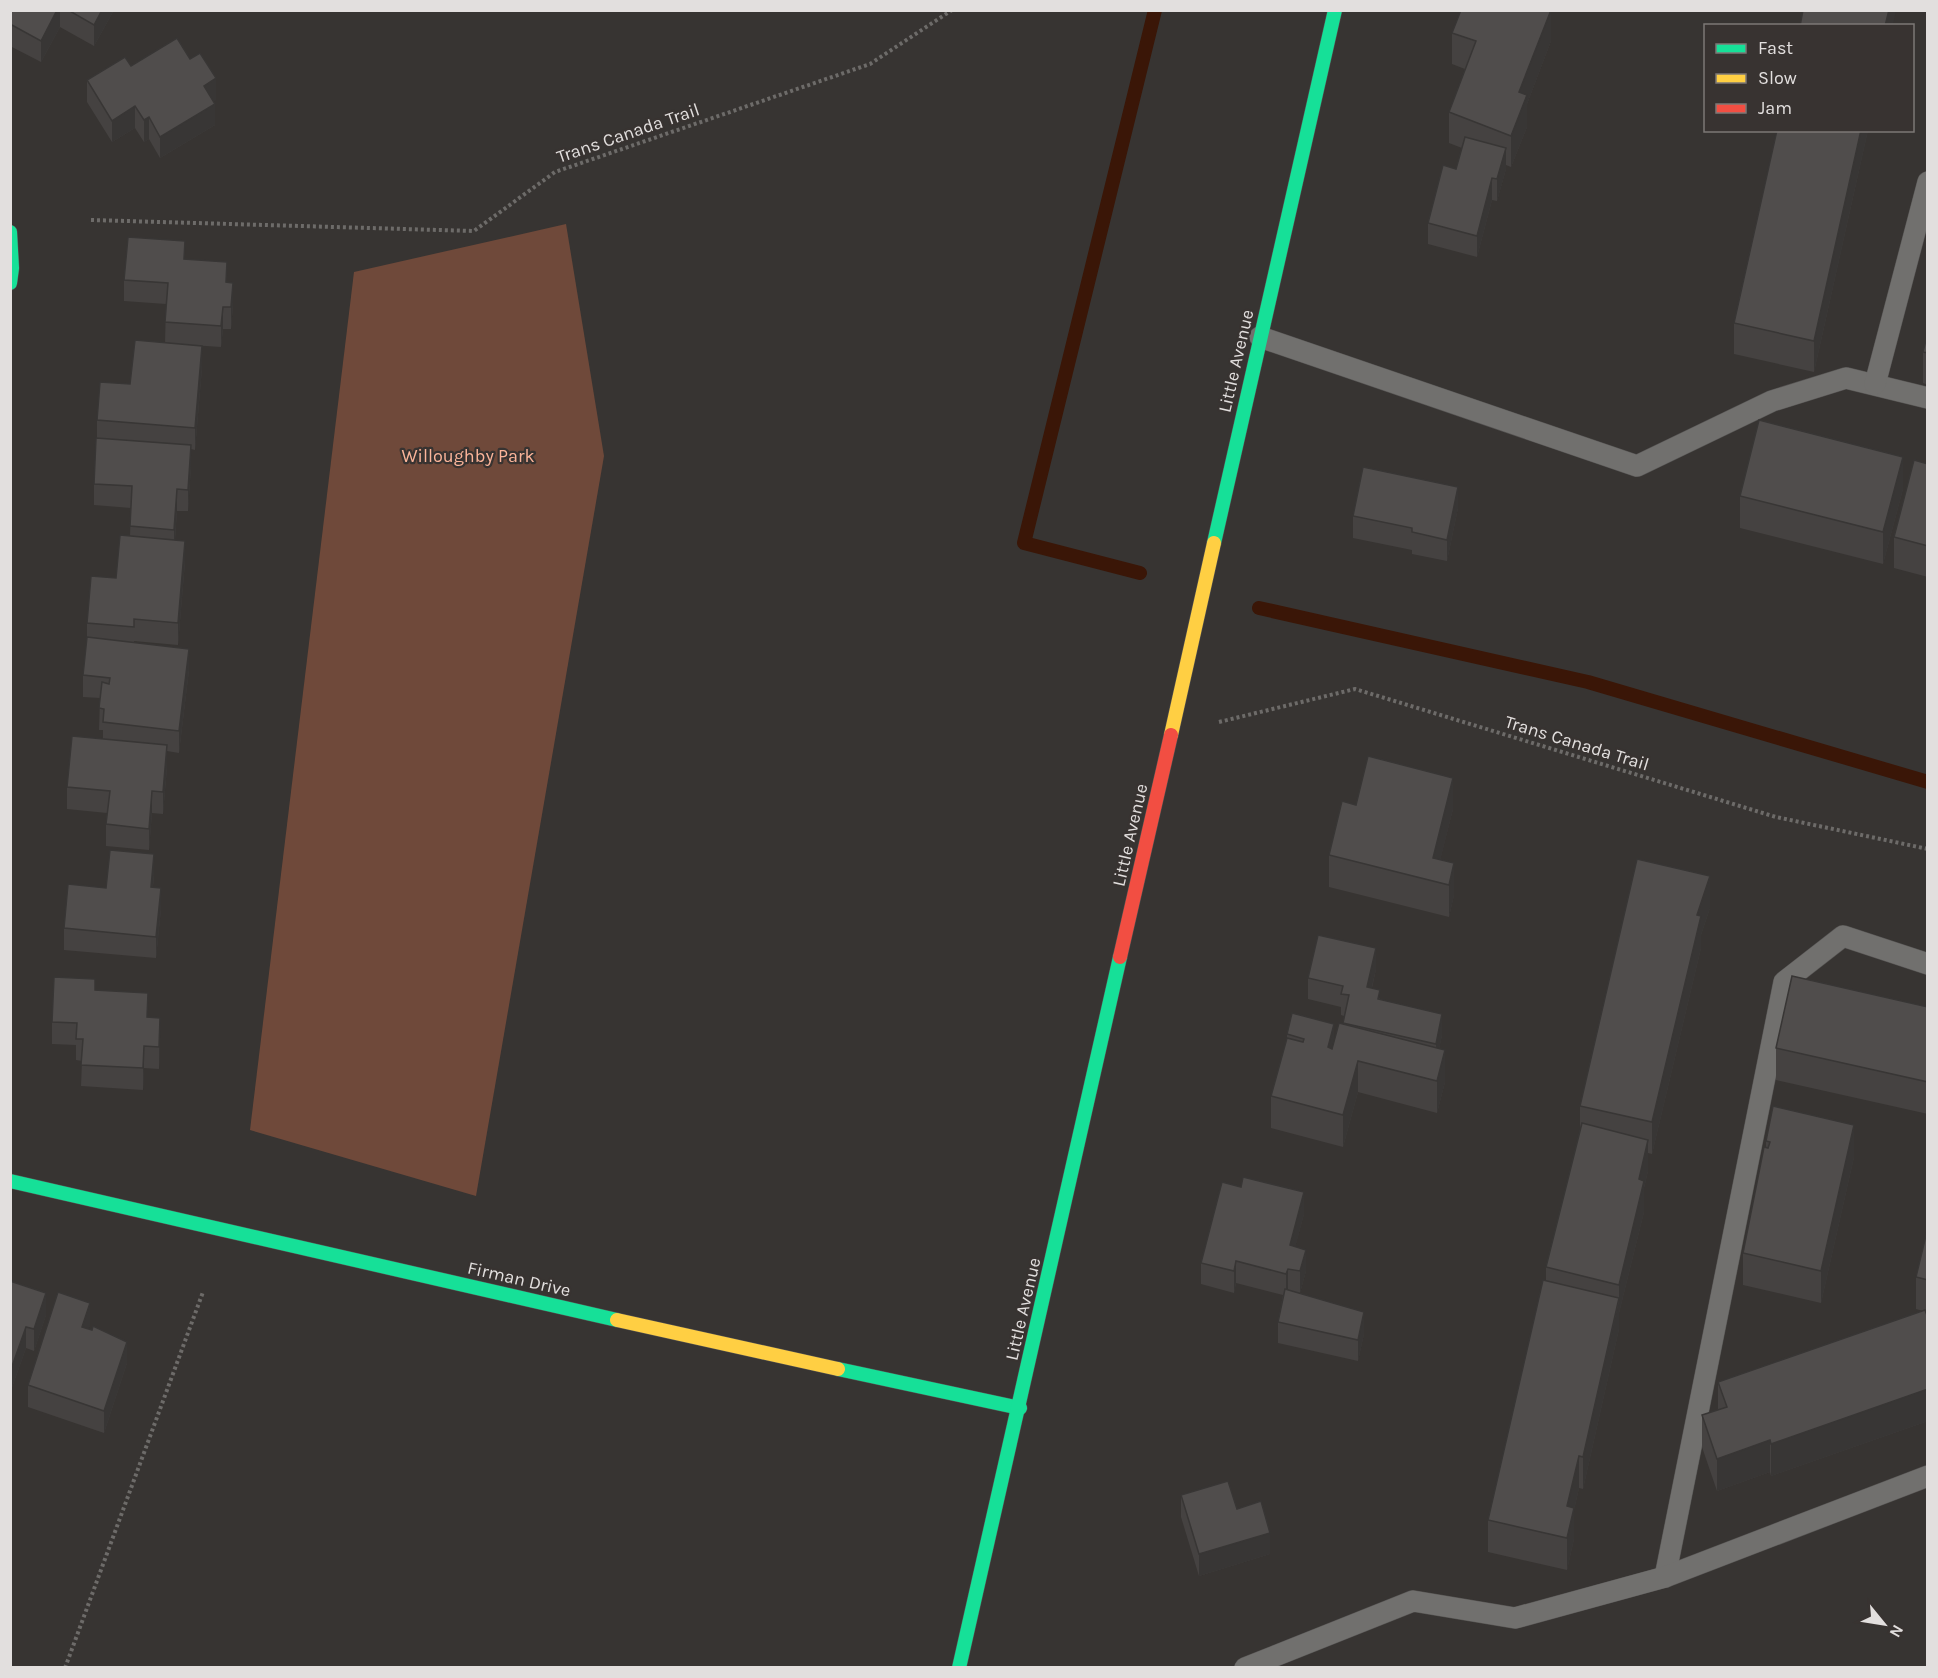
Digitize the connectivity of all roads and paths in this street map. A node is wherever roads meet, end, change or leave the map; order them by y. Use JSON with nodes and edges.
{"nodes":[{"id":1,"x":952,"y":10,"type":"edge"},
{"id":2,"x":1335,"y":10,"type":"edge"},
{"id":3,"x":1928,"y":182,"type":"edge"},
{"id":4,"x":91,"y":220,"type":"dead end"},
{"id":5,"x":10,"y":232,"type":"edge"},
{"id":6,"x":10,"y":282,"type":"edge"},
{"id":7,"x":1260,"y":338,"type":"junction"},
{"id":8,"x":1875,"y":384,"type":"junction"},
{"id":9,"x":1928,"y":398,"type":"edge"},
{"id":10,"x":1219,"y":722,"type":"dead end"},
{"id":11,"x":1928,"y":849,"type":"edge"},
{"id":12,"x":1928,"y":964,"type":"edge"},
{"id":13,"x":10,"y":1181,"type":"edge"},
{"id":14,"x":203,"y":1292,"type":"dead end"},
{"id":15,"x":1020,"y":1408,"type":"junction"},
{"id":16,"x":1928,"y":1476,"type":"edge"},
{"id":17,"x":1665,"y":1577,"type":"junction"},
{"id":18,"x":65,"y":1668,"type":"edge"},
{"id":19,"x":959,"y":1668,"type":"edge"},
{"id":20,"x":1245,"y":1668,"type":"edge"}],
"edges":[{"from":1,"to":4,"type":"path","name":"Trans Canada Trail"},
{"from":2,"to":7,"type":"street","name":"Little Avenue"},
{"from":3,"to":8,"type":"lane"},
{"from":5,"to":6,"type":"street"},
{"from":7,"to":8,"type":"lane"},
{"from":7,"to":15,"type":"street","name":"Little Avenue"},
{"from":8,"to":9,"type":"lane"},
{"from":10,"to":11,"type":"path","name":"Trans Canada Trail"},
{"from":12,"to":17,"type":"lane"},
{"from":13,"to":15,"type":"street","name":"Firman Drive"},
{"from":14,"to":18,"type":"path"},
{"from":15,"to":19,"type":"street","name":"Little Avenue"},
{"from":16,"to":17,"type":"lane"},
{"from":17,"to":20,"type":"lane"}]}
